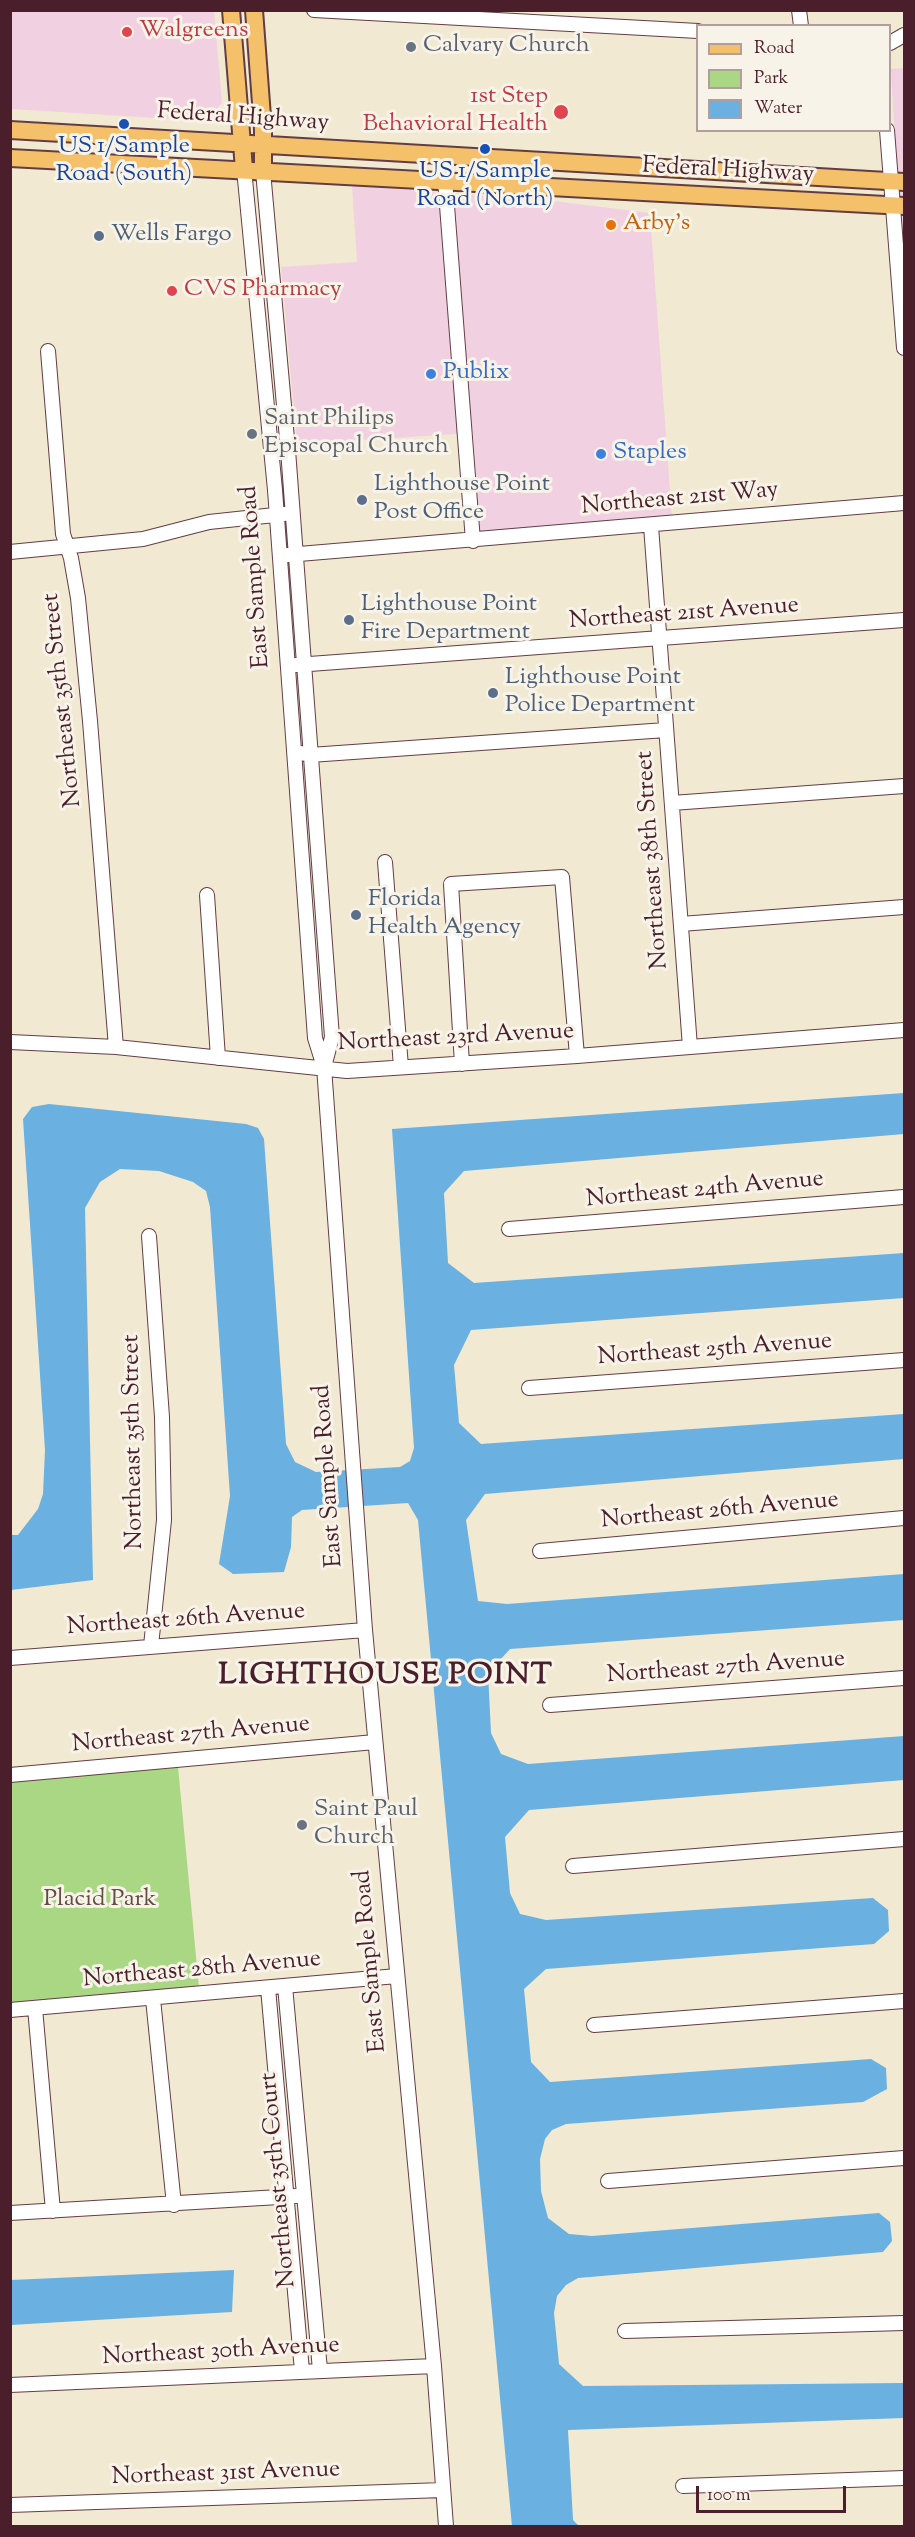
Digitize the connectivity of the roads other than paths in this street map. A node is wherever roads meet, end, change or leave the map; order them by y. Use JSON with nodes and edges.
{"nodes":[{"id":1,"x":231,"y":10,"type":"edge"},
{"id":2,"x":254,"y":10,"type":"edge"},
{"id":3,"x":314,"y":10,"type":"edge"},
{"id":4,"x":696,"y":31,"type":"edge"},
{"id":5,"x":10,"y":130,"type":"edge"},
{"id":6,"x":887,"y":132,"type":"edge"},
{"id":7,"x":242,"y":142,"type":"junction"},
{"id":8,"x":264,"y":144,"type":"junction"},
{"id":9,"x":10,"y":158,"type":"edge"},
{"id":10,"x":539,"y":161,"type":"junction"},
{"id":11,"x":595,"y":164,"type":"junction"},
{"id":12,"x":244,"y":170,"type":"junction"},
{"id":13,"x":263,"y":171,"type":"junction"},
{"id":14,"x":445,"y":180,"type":"junction"},
{"id":15,"x":898,"y":181,"type":"edge"},
{"id":16,"x":506,"y":184,"type":"junction"},
{"id":17,"x":549,"y":186,"type":"junction"},
{"id":18,"x":898,"y":206,"type":"edge"},
{"id":19,"x":904,"y":348,"type":"edge"},
{"id":20,"x":48,"y":351,"type":"dead end"},
{"id":21,"x":271,"y":439,"type":"junction"},
{"id":22,"x":288,"y":450,"type":"junction"},
{"id":23,"x":904,"y":503,"type":"edge"},
{"id":24,"x":293,"y":513,"type":"junction"},
{"id":25,"x":277,"y":515,"type":"junction"},
{"id":26,"x":651,"y":526,"type":"junction"},
{"id":27,"x":473,"y":541,"type":"junction"},
{"id":28,"x":66,"y":547,"type":"junction"},
{"id":29,"x":10,"y":552,"type":"edge"},
{"id":30,"x":296,"y":554,"type":"junction"},
{"id":31,"x":279,"y":555,"type":"junction"},
{"id":32,"x":904,"y":620,"type":"edge"},
{"id":33,"x":659,"y":640,"type":"junction"},
{"id":34,"x":304,"y":664,"type":"junction"},
{"id":35,"x":288,"y":666,"type":"junction"},
{"id":36,"x":666,"y":730,"type":"junction"},
{"id":37,"x":293,"y":752,"type":"junction"},
{"id":38,"x":310,"y":755,"type":"junction"},
{"id":39,"x":904,"y":786,"type":"edge"},
{"id":40,"x":672,"y":803,"type":"junction"},
{"id":41,"x":385,"y":862,"type":"dead end"},
{"id":42,"x":207,"y":895,"type":"dead end"},
{"id":43,"x":904,"y":907,"type":"edge"},
{"id":44,"x":681,"y":924,"type":"junction"},
{"id":45,"x":326,"y":963,"type":"junction"},
{"id":46,"x":309,"y":964,"type":"junction"},
{"id":47,"x":904,"y":1030,"type":"edge"},
{"id":48,"x":10,"y":1042,"type":"edge"},
{"id":49,"x":116,"y":1047,"type":"junction"},
{"id":50,"x":690,"y":1047,"type":"junction"},
{"id":51,"x":577,"y":1056,"type":"junction"},
{"id":52,"x":218,"y":1058,"type":"junction"},
{"id":53,"x":462,"y":1064,"type":"junction"},
{"id":54,"x":401,"y":1067,"type":"junction"},
{"id":55,"x":324,"y":1068,"type":"junction"},
{"id":56,"x":904,"y":1197,"type":"edge"},
{"id":57,"x":508,"y":1229,"type":"dead end"},
{"id":58,"x":149,"y":1236,"type":"dead end"},
{"id":59,"x":904,"y":1360,"type":"edge"},
{"id":60,"x":529,"y":1388,"type":"dead end"},
{"id":61,"x":904,"y":1518,"type":"edge"},
{"id":62,"x":540,"y":1551,"type":"dead end"},
{"id":63,"x":365,"y":1630,"type":"junction"},
{"id":64,"x":151,"y":1646,"type":"junction"},
{"id":65,"x":10,"y":1658,"type":"edge"},
{"id":66,"x":904,"y":1678,"type":"edge"},
{"id":67,"x":550,"y":1705,"type":"dead end"},
{"id":68,"x":375,"y":1742,"type":"junction"},
{"id":69,"x":10,"y":1775,"type":"edge"},
{"id":70,"x":904,"y":1839,"type":"edge"},
{"id":71,"x":573,"y":1866,"type":"dead end"},
{"id":72,"x":397,"y":1976,"type":"junction"},
{"id":73,"x":285,"y":1986,"type":"junction"},
{"id":74,"x":268,"y":1988,"type":"junction"},
{"id":75,"x":153,"y":1999,"type":"junction"},
{"id":76,"x":904,"y":2001,"type":"edge"},
{"id":77,"x":35,"y":2008,"type":"junction"},
{"id":78,"x":10,"y":2010,"type":"edge"},
{"id":79,"x":594,"y":2025,"type":"dead end"},
{"id":80,"x":904,"y":2158,"type":"edge"},
{"id":81,"x":608,"y":2181,"type":"dead end"},
{"id":82,"x":304,"y":2196,"type":"junction"},
{"id":83,"x":286,"y":2197,"type":"junction"},
{"id":84,"x":174,"y":2205,"type":"junction"},
{"id":85,"x":52,"y":2211,"type":"junction"},
{"id":86,"x":10,"y":2213,"type":"edge"},
{"id":87,"x":904,"y":2323,"type":"edge"},
{"id":88,"x":625,"y":2331,"type":"dead end"},
{"id":89,"x":434,"y":2366,"type":"junction"},
{"id":90,"x":320,"y":2370,"type":"junction"},
{"id":91,"x":302,"y":2371,"type":"junction"},
{"id":92,"x":10,"y":2385,"type":"edge"},
{"id":93,"x":904,"y":2478,"type":"edge"},
{"id":94,"x":683,"y":2486,"type":"dead end"},
{"id":95,"x":443,"y":2490,"type":"junction"},
{"id":96,"x":10,"y":2505,"type":"edge"},
{"id":97,"x":446,"y":2526,"type":"edge"}],
"edges":[{"from":1,"to":7,"type":"main road","name":"East Sample Road"},
{"from":2,"to":8,"type":"main road","name":"East Sample Road"},
{"from":3,"to":4,"type":"street"},
{"from":5,"to":7,"type":"main road","name":"Federal Highway"},
{"from":6,"to":15,"type":"street"},
{"from":7,"to":8,"type":"main road","name":"Federal Highway"},
{"from":7,"to":12,"type":"main road","name":"East Sample Road"},
{"from":8,"to":10,"type":"main road","name":"Federal Highway"},
{"from":8,"to":13,"type":"main road","name":"East Sample Road"},
{"from":9,"to":12,"type":"main road","name":"Federal Highway"},
{"from":10,"to":11,"type":"main road","name":"Federal Highway"},
{"from":10,"to":16,"type":"main road"},
{"from":11,"to":15,"type":"main road","name":"Federal Highway"},
{"from":11,"to":17,"type":"main road"},
{"from":12,"to":13,"type":"main road","name":"Federal Highway"},
{"from":12,"to":21,"type":"street","name":"East Sample Road"},
{"from":13,"to":14,"type":"main road","name":"Federal Highway"},
{"from":13,"to":22,"type":"street","name":"East Sample Road"},
{"from":14,"to":16,"type":"main road","name":"Federal Highway"},
{"from":14,"to":27,"type":"street"},
{"from":15,"to":18,"type":"street"},
{"from":16,"to":17,"type":"main road","name":"Federal Highway"},
{"from":17,"to":18,"type":"main road","name":"Federal Highway"},
{"from":18,"to":19,"type":"street"},
{"from":20,"to":28,"type":"street","name":"Northeast 35th Street"},
{"from":21,"to":22,"type":"street"},
{"from":21,"to":25,"type":"street","name":"East Sample Road"},
{"from":22,"to":24,"type":"street","name":"East Sample Road"},
{"from":23,"to":26,"type":"street","name":"Northeast 21st Way"},
{"from":24,"to":25,"type":"street"},
{"from":24,"to":30,"type":"street","name":"East Sample Road"},
{"from":25,"to":28,"type":"street"},
{"from":25,"to":31,"type":"street","name":"East Sample Road"},
{"from":26,"to":27,"type":"street","name":"Northeast 21st Way"},
{"from":26,"to":33,"type":"street","name":"Northeast 38th Street"},
{"from":27,"to":30,"type":"street","name":"Northeast 21st Way"},
{"from":28,"to":29,"type":"street"},
{"from":28,"to":49,"type":"street","name":"Northeast 35th Street"},
{"from":30,"to":31,"type":"street","name":"Northeast 21st Way"},
{"from":30,"to":34,"type":"street","name":"East Sample Road"},
{"from":31,"to":35,"type":"street","name":"East Sample Road"},
{"from":32,"to":33,"type":"street","name":"Northeast 21st Avenue"},
{"from":33,"to":34,"type":"street","name":"Northeast 21st Avenue"},
{"from":33,"to":36,"type":"street","name":"Northeast 38th Street"},
{"from":34,"to":35,"type":"street","name":"Northeast 21st Avenue"},
{"from":34,"to":38,"type":"street","name":"East Sample Road"},
{"from":35,"to":37,"type":"street","name":"East Sample Road"},
{"from":36,"to":38,"type":"street"},
{"from":36,"to":40,"type":"street","name":"Northeast 38th Street"},
{"from":37,"to":38,"type":"street"},
{"from":37,"to":46,"type":"street","name":"East Sample Road"},
{"from":38,"to":45,"type":"street","name":"East Sample Road"},
{"from":39,"to":40,"type":"street"},
{"from":40,"to":44,"type":"street","name":"Northeast 38th Street"},
{"from":41,"to":54,"type":"street"},
{"from":42,"to":52,"type":"street"},
{"from":43,"to":44,"type":"street"},
{"from":44,"to":50,"type":"street","name":"Northeast 38th Street"},
{"from":45,"to":46,"type":"street"},
{"from":45,"to":55,"type":"street","name":"East Sample Road"},
{"from":46,"to":55,"type":"street","name":"East Sample Road"},
{"from":47,"to":50,"type":"street","name":"Northeast 23rd Avenue"},
{"from":48,"to":49,"type":"street","name":"Northeast 23rd Avenue"},
{"from":49,"to":52,"type":"street","name":"Northeast 23rd Avenue"},
{"from":50,"to":51,"type":"street","name":"Northeast 23rd Avenue"},
{"from":51,"to":53,"type":"street","name":"Northeast 23rd Avenue"},
{"from":51,"to":53,"type":"street"},
{"from":52,"to":55,"type":"street","name":"Northeast 23rd Avenue"},
{"from":53,"to":54,"type":"street","name":"Northeast 23rd Avenue"},
{"from":54,"to":55,"type":"street","name":"Northeast 23rd Avenue"},
{"from":55,"to":63,"type":"street","name":"East Sample Road"},
{"from":56,"to":57,"type":"street","name":"Northeast 24th Avenue"},
{"from":58,"to":64,"type":"street","name":"Northeast 35th Street"},
{"from":59,"to":60,"type":"street","name":"Northeast 25th Avenue"},
{"from":61,"to":62,"type":"street","name":"Northeast 26th Avenue"},
{"from":63,"to":64,"type":"street","name":"Northeast 26th Avenue"},
{"from":63,"to":68,"type":"street","name":"East Sample Road"},
{"from":64,"to":65,"type":"street","name":"Northeast 26th Avenue"},
{"from":66,"to":67,"type":"street","name":"Northeast 27th Avenue"},
{"from":68,"to":69,"type":"street","name":"Northeast 27th Avenue"},
{"from":68,"to":72,"type":"street","name":"East Sample Road"},
{"from":70,"to":71,"type":"street"},
{"from":72,"to":73,"type":"street","name":"Northeast 28th Avenue"},
{"from":72,"to":89,"type":"street","name":"East Sample Road"},
{"from":73,"to":74,"type":"street","name":"Northeast 28th Avenue"},
{"from":73,"to":82,"type":"street","name":"Northeast 35th Court"},
{"from":74,"to":75,"type":"street","name":"Northeast 28th Avenue"},
{"from":74,"to":83,"type":"street","name":"Northeast 35th Court"},
{"from":75,"to":77,"type":"street","name":"Northeast 28th Avenue"},
{"from":75,"to":84,"type":"street"},
{"from":76,"to":79,"type":"street"},
{"from":77,"to":78,"type":"street","name":"Northeast 28th Avenue"},
{"from":77,"to":85,"type":"street"},
{"from":80,"to":81,"type":"street"},
{"from":82,"to":83,"type":"street"},
{"from":82,"to":90,"type":"street","name":"Northeast 35th Court"},
{"from":83,"to":84,"type":"street"},
{"from":83,"to":91,"type":"street","name":"Northeast 35th Court"},
{"from":84,"to":85,"type":"street"},
{"from":85,"to":86,"type":"street"},
{"from":87,"to":88,"type":"street"},
{"from":89,"to":90,"type":"street","name":"Northeast 30th Avenue"},
{"from":89,"to":95,"type":"street","name":"East Sample Road"},
{"from":90,"to":91,"type":"street","name":"Northeast 30th Avenue"},
{"from":91,"to":92,"type":"street","name":"Northeast 30th Avenue"},
{"from":93,"to":94,"type":"street"},
{"from":95,"to":96,"type":"street","name":"Northeast 31st Avenue"},
{"from":95,"to":97,"type":"street","name":"East Sample Road"}]}
